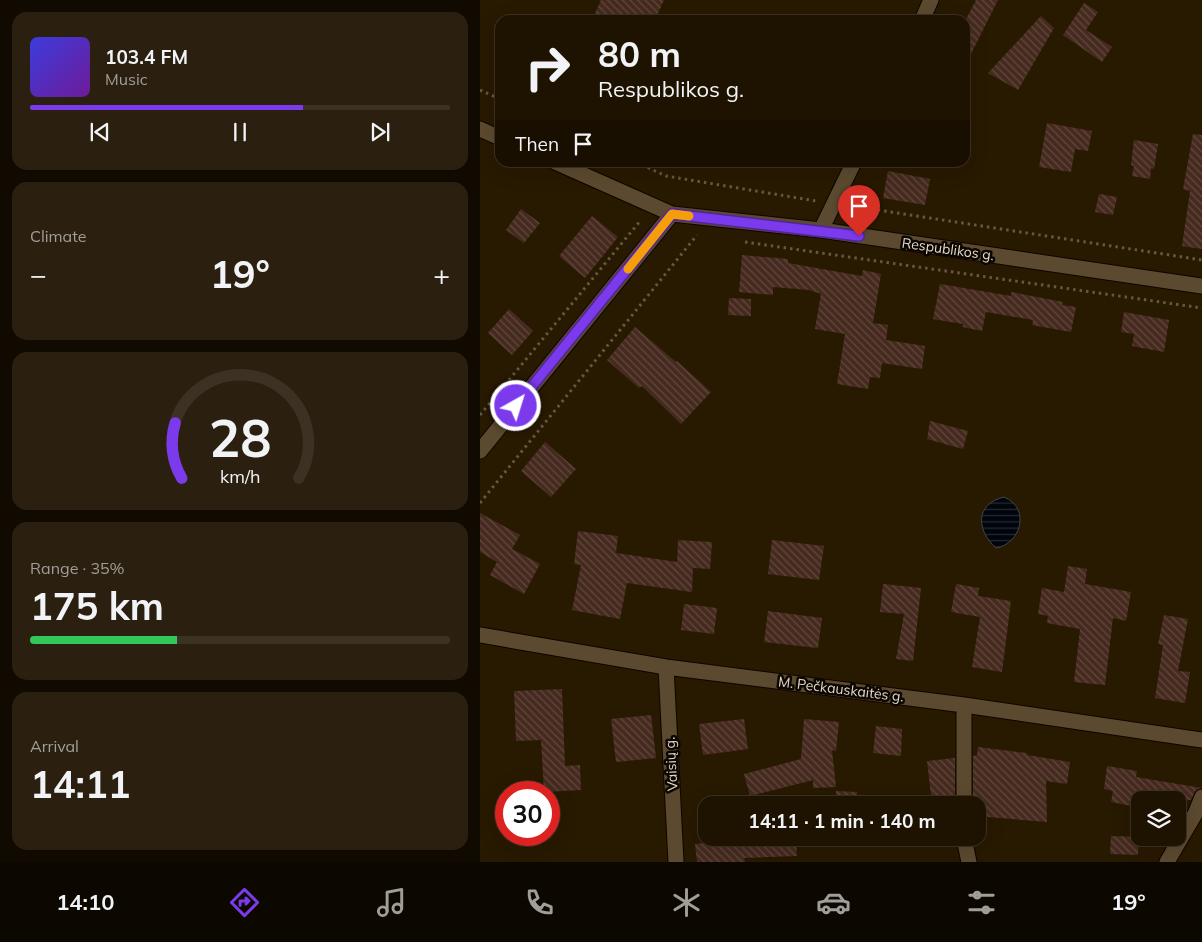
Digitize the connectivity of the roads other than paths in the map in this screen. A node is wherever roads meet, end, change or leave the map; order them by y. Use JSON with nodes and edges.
{"nodes":[{"id":1,"x":931,"y":0,"type":"edge"},
{"id":2,"x":924,"y":15,"type":"edge"},
{"id":3,"x":480,"y":129,"type":"edge"},
{"id":4,"x":495,"y":136,"type":"edge"},
{"id":5,"x":566,"y":167,"type":"edge"},
{"id":6,"x":852,"y":167,"type":"edge"},
{"id":7,"x":672,"y":214,"type":"junction"},
{"id":8,"x":821,"y":230,"type":"junction"},
{"id":9,"x":1202,"y":286,"type":"edge"},
{"id":10,"x":480,"y":451,"type":"edge"},
{"id":11,"x":480,"y":635,"type":"edge"},
{"id":12,"x":666,"y":667,"type":"junction"},
{"id":13,"x":964,"y":705,"type":"junction"},
{"id":14,"x":1202,"y":740,"type":"edge"},
{"id":15,"x":964,"y":796,"type":"edge"},
{"id":16,"x":1202,"y":797,"type":"edge"},
{"id":17,"x":966,"y":846,"type":"edge"},
{"id":18,"x":676,"y":862,"type":"edge"},
{"id":19,"x":969,"y":862,"type":"edge"},
{"id":20,"x":1167,"y":862,"type":"edge"}],
"edges":[{"from":1,"to":2,"type":"street"},
{"from":3,"to":4,"type":"street"},
{"from":5,"to":7,"type":"street","name":"Respublikos g."},
{"from":6,"to":8,"type":"street"},
{"from":7,"to":8,"type":"street","name":"Respublikos g."},
{"from":7,"to":10,"type":"street"},
{"from":8,"to":9,"type":"street","name":"Respublikos g."},
{"from":11,"to":12,"type":"street","name":"M. Pečkauskaitės g."},
{"from":12,"to":13,"type":"street","name":"M. Pečkauskaitės g."},
{"from":12,"to":18,"type":"street","name":"Vaisių g."},
{"from":13,"to":14,"type":"street","name":"M. Pečkauskaitės g."},
{"from":13,"to":15,"type":"street"},
{"from":16,"to":20,"type":"street"},
{"from":17,"to":19,"type":"street"}]}
